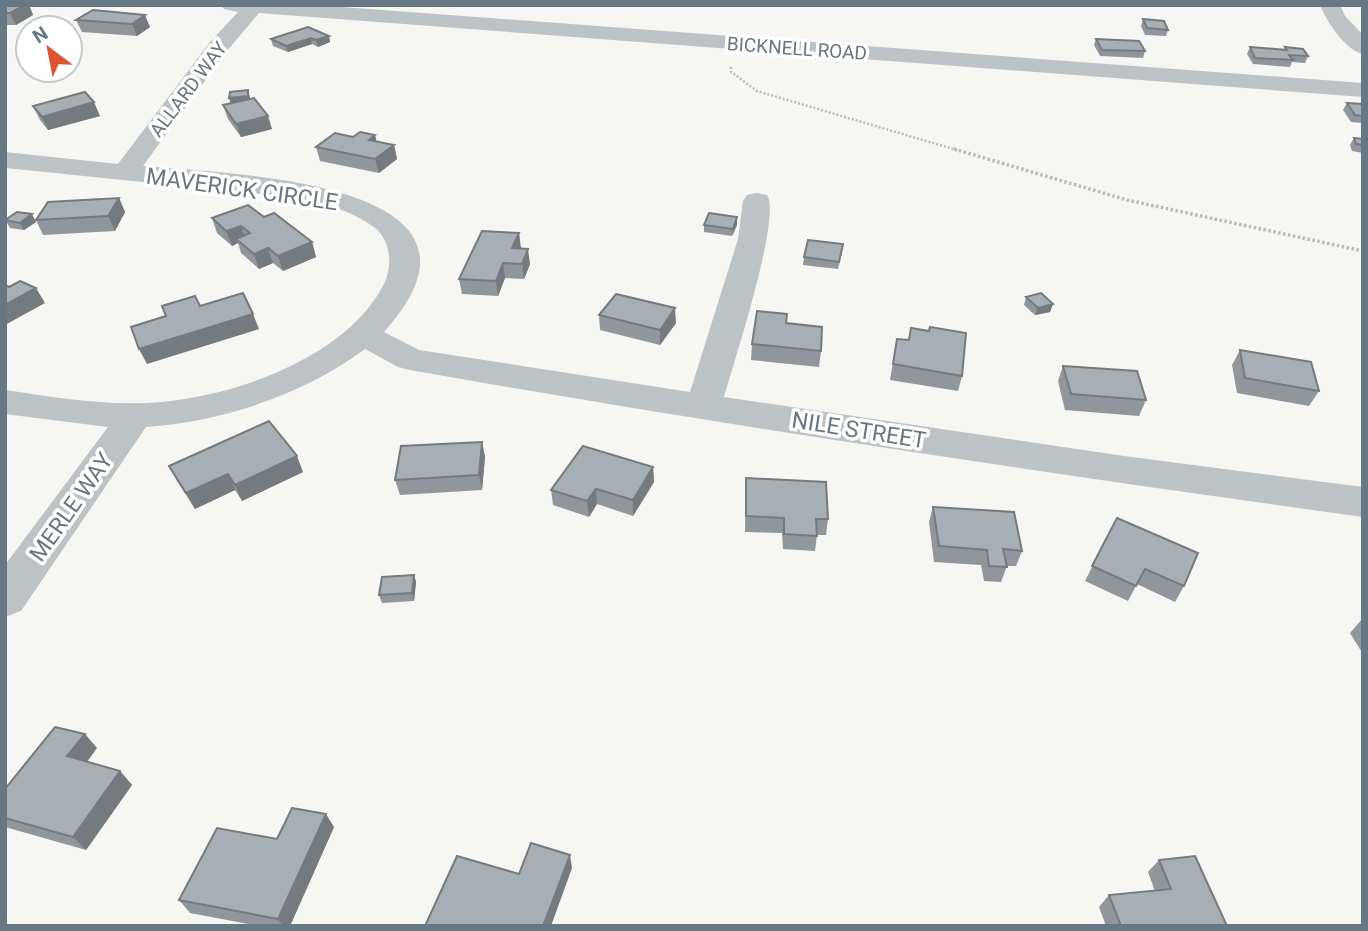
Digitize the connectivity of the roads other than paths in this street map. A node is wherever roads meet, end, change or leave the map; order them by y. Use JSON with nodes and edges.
{"nodes":[{"id":1,"x":1330,"y":5,"type":"edge"},
{"id":2,"x":242,"y":6,"type":"edge"},
{"id":3,"x":1363,"y":48,"type":"edge"},
{"id":4,"x":1363,"y":90,"type":"edge"},
{"id":5,"x":5,"y":160,"type":"edge"},
{"id":6,"x":125,"y":172,"type":"junction"},
{"id":7,"x":757,"y":201,"type":"dead end"},
{"id":8,"x":363,"y":334,"type":"junction"},
{"id":9,"x":5,"y":402,"type":"edge"},
{"id":10,"x":704,"y":406,"type":"junction"},
{"id":11,"x":136,"y":415,"type":"junction"},
{"id":12,"x":1363,"y":502,"type":"edge"},
{"id":13,"x":5,"y":599,"type":"edge"}],
"edges":[{"from":1,"to":3,"type":"street"},
{"from":2,"to":4,"type":"street","name":"BICKNELL ROAD"},
{"from":2,"to":6,"type":"street","name":"ALLARD WAY"},
{"from":5,"to":6,"type":"street","name":"MAVERICK CIRCLE"},
{"from":6,"to":8,"type":"street","name":"MAVERICK CIRCLE"},
{"from":7,"to":10,"type":"street"},
{"from":8,"to":10,"type":"street","name":"NILE STREET"},
{"from":8,"to":11,"type":"street","name":"MAVERICK CIRCLE"},
{"from":9,"to":11,"type":"street","name":"MAVERICK CIRCLE"},
{"from":10,"to":12,"type":"street","name":"NILE STREET"},
{"from":11,"to":13,"type":"street","name":"MERLE WAY"}]}
